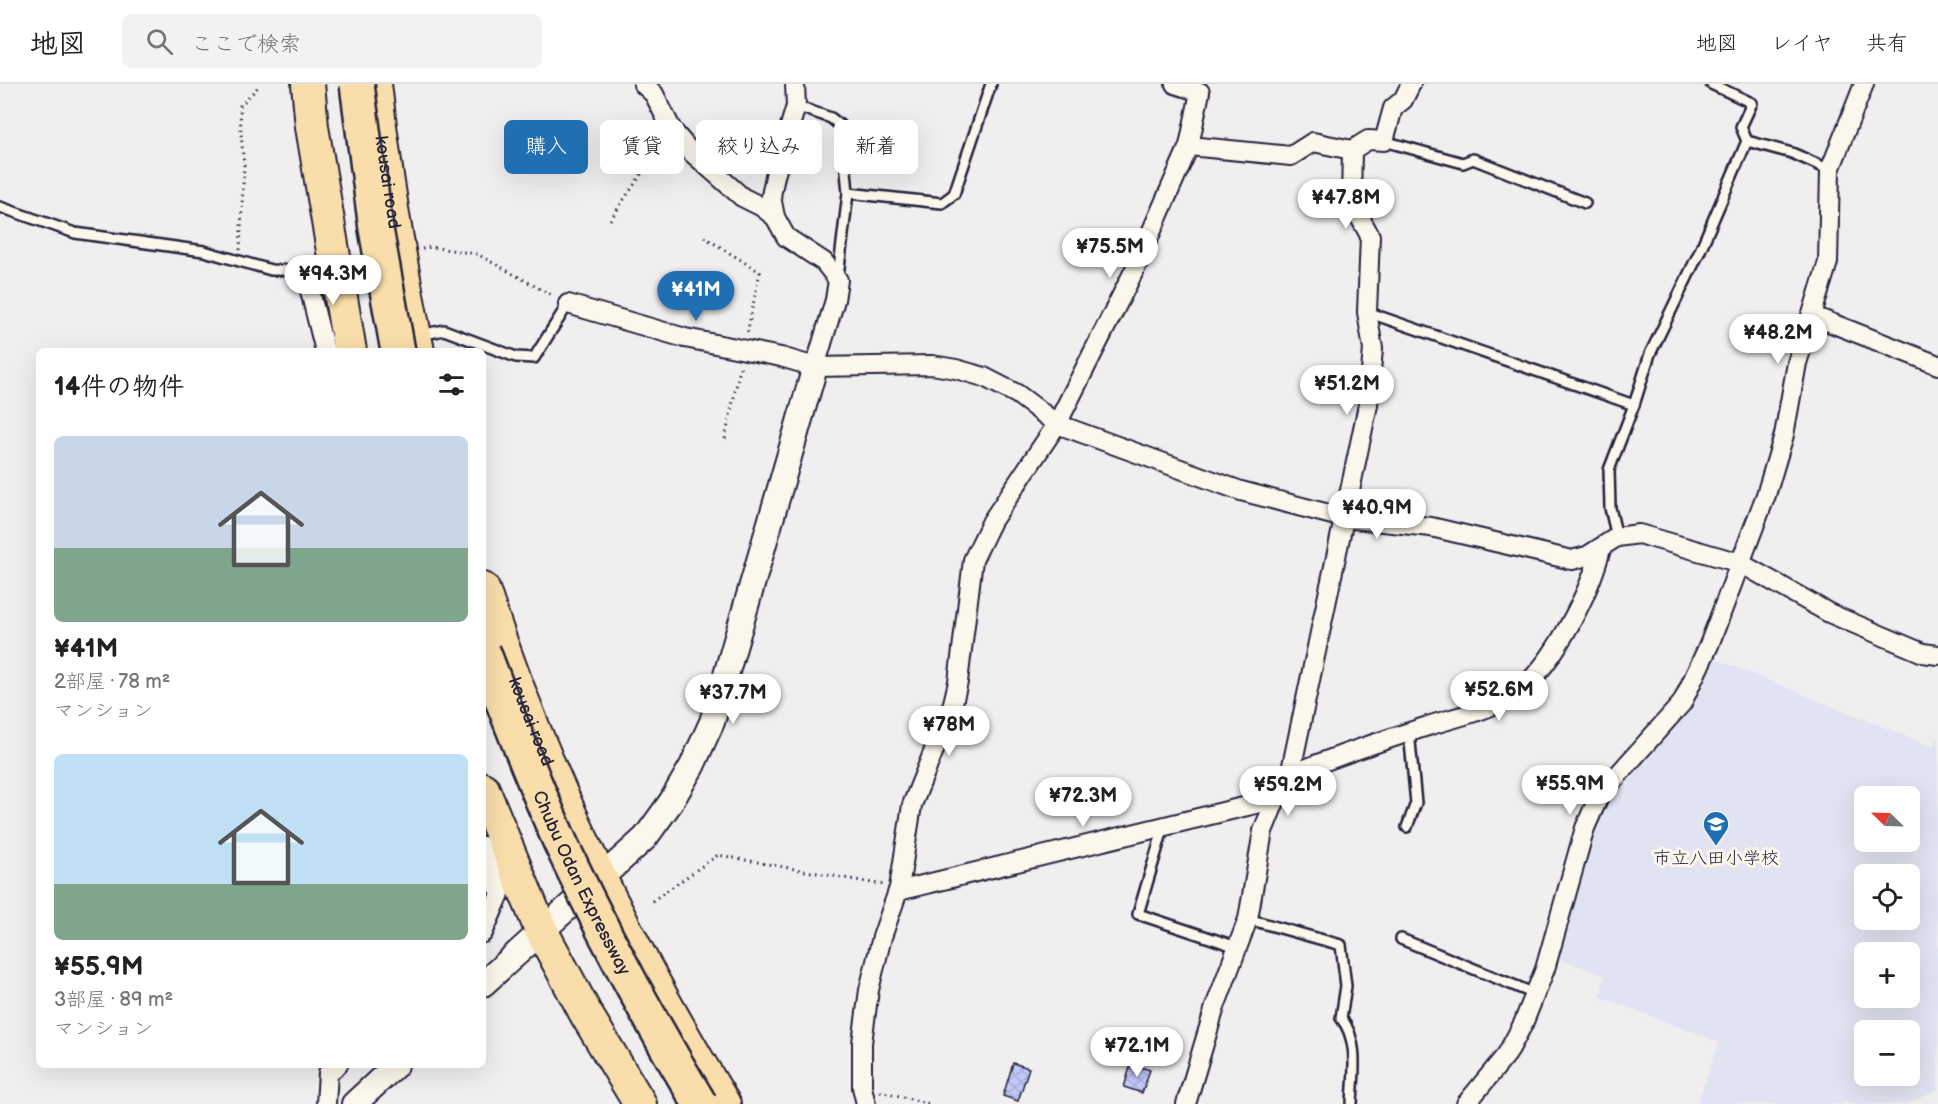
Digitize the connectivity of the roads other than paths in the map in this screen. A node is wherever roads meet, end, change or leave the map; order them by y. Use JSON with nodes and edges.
{"nodes":[{"id":1,"x":308,"y":84,"type":"edge"},
{"id":2,"x":357,"y":84,"type":"edge"},
{"id":3,"x":375,"y":84,"type":"edge"},
{"id":4,"x":643,"y":84,"type":"edge"},
{"id":5,"x":795,"y":84,"type":"edge"},
{"id":6,"x":991,"y":84,"type":"edge"},
{"id":7,"x":1175,"y":84,"type":"edge"},
{"id":8,"x":1411,"y":84,"type":"edge"},
{"id":9,"x":1711,"y":84,"type":"edge"},
{"id":10,"x":1864,"y":84,"type":"edge"},
{"id":11,"x":796,"y":106,"type":"junction"},
{"id":12,"x":1384,"y":141,"type":"junction"},
{"id":13,"x":1747,"y":141,"type":"junction"},
{"id":14,"x":1189,"y":146,"type":"junction"},
{"id":15,"x":1352,"y":150,"type":"junction"},
{"id":16,"x":1830,"y":170,"type":"junction"},
{"id":17,"x":848,"y":193,"type":"junction"},
{"id":18,"x":1585,"y":203,"type":"dead end"},
{"id":19,"x":0,"y":207,"type":"edge"},
{"id":20,"x":775,"y":218,"type":"junction"},
{"id":21,"x":305,"y":271,"type":"junction"},
{"id":22,"x":335,"y":271,"type":"junction"},
{"id":23,"x":838,"y":280,"type":"junction"},
{"id":24,"x":568,"y":304,"type":"joint"},
{"id":25,"x":1367,"y":312,"type":"junction"},
{"id":26,"x":1811,"y":315,"type":"junction"},
{"id":27,"x":410,"y":346,"type":"edge"},
{"id":28,"x":325,"y":348,"type":"edge"},
{"id":29,"x":349,"y":348,"type":"edge"},
{"id":30,"x":1938,"y":365,"type":"edge"},
{"id":31,"x":815,"y":367,"type":"junction"},
{"id":32,"x":1634,"y":405,"type":"junction"},
{"id":33,"x":1057,"y":424,"type":"junction"},
{"id":34,"x":1344,"y":518,"type":"junction"},
{"id":35,"x":1617,"y":537,"type":"junction"},
{"id":36,"x":1601,"y":549,"type":"junction"},
{"id":37,"x":1740,"y":563,"type":"junction"},
{"id":38,"x":486,"y":598,"type":"edge"},
{"id":39,"x":1938,"y":655,"type":"edge"},
{"id":40,"x":486,"y":659,"type":"edge"},
{"id":41,"x":1409,"y":732,"type":"junction"},
{"id":42,"x":1290,"y":775,"type":"junction"},
{"id":43,"x":486,"y":796,"type":"edge"},
{"id":44,"x":1276,"y":799,"type":"junction"},
{"id":45,"x":1164,"y":826,"type":"junction"},
{"id":46,"x":1407,"y":827,"type":"dead end"},
{"id":47,"x":486,"y":854,"type":"edge"},
{"id":48,"x":600,"y":878,"type":"junction"},
{"id":49,"x":899,"y":890,"type":"junction"},
{"id":50,"x":1248,"y":919,"type":"junction"},
{"id":51,"x":486,"y":926,"type":"edge"},
{"id":52,"x":541,"y":930,"type":"junction"},
{"id":53,"x":1401,"y":939,"type":"dead end"},
{"id":54,"x":1238,"y":947,"type":"junction"},
{"id":55,"x":486,"y":981,"type":"edge"},
{"id":56,"x":1535,"y":994,"type":"junction"},
{"id":57,"x":334,"y":1068,"type":"edge"},
{"id":58,"x":393,"y":1068,"type":"edge"},
{"id":59,"x":864,"y":1095,"type":"edge"},
{"id":60,"x":326,"y":1104,"type":"edge"},
{"id":61,"x":354,"y":1104,"type":"edge"},
{"id":62,"x":640,"y":1104,"type":"edge"},
{"id":63,"x":700,"y":1104,"type":"edge"},
{"id":64,"x":724,"y":1104,"type":"edge"},
{"id":65,"x":1186,"y":1104,"type":"edge"},
{"id":66,"x":1352,"y":1104,"type":"edge"},
{"id":67,"x":1466,"y":1104,"type":"edge"}],
"edges":[{"from":1,"to":22,"type":"highway"},
{"from":2,"to":27,"type":"highway","bridge":true},
{"from":3,"to":27,"type":"highway","name":"kousai road"},
{"from":4,"to":20,"type":"street"},
{"from":5,"to":11,"type":"street"},
{"from":6,"to":17,"type":"lane"},
{"from":7,"to":14,"type":"street"},
{"from":8,"to":12,"type":"street"},
{"from":9,"to":13,"type":"lane"},
{"from":10,"to":16,"type":"street"},
{"from":11,"to":17,"type":"lane"},
{"from":11,"to":20,"type":"street"},
{"from":12,"to":15,"type":"street"},
{"from":12,"to":18,"type":"lane"},
{"from":13,"to":16,"type":"lane"},
{"from":13,"to":32,"type":"lane"},
{"from":14,"to":15,"type":"street"},
{"from":14,"to":33,"type":"street"},
{"from":15,"to":25,"type":"street"},
{"from":16,"to":26,"type":"street"},
{"from":17,"to":23,"type":"lane"},
{"from":19,"to":21,"type":"lane"},
{"from":20,"to":23,"type":"street"},
{"from":21,"to":22,"type":"lane"},
{"from":21,"to":28,"type":"street"},
{"from":22,"to":29,"type":"highway"},
{"from":23,"to":31,"type":"street"},
{"from":24,"to":27,"type":"lane"},
{"from":24,"to":31,"type":"street"},
{"from":25,"to":32,"type":"lane"},
{"from":25,"to":34,"type":"street"},
{"from":26,"to":30,"type":"street"},
{"from":26,"to":37,"type":"street"},
{"from":31,"to":33,"type":"street"},
{"from":31,"to":48,"type":"street"},
{"from":32,"to":35,"type":"lane"},
{"from":33,"to":34,"type":"street"},
{"from":33,"to":49,"type":"street"},
{"from":34,"to":36,"type":"street"},
{"from":34,"to":42,"type":"street"},
{"from":35,"to":36,"type":"street"},
{"from":35,"to":37,"type":"street"},
{"from":36,"to":41,"type":"street"},
{"from":37,"to":39,"type":"street"},
{"from":37,"to":56,"type":"street"},
{"from":38,"to":48,"type":"highway","name":"kousai road"},
{"from":40,"to":63,"type":"highway","name":"Chubu Odan Expressway","bridge":true},
{"from":41,"to":42,"type":"street"},
{"from":41,"to":46,"type":"lane"},
{"from":42,"to":44,"type":"street"},
{"from":43,"to":52,"type":"highway"},
{"from":44,"to":45,"type":"street"},
{"from":44,"to":50,"type":"street"},
{"from":45,"to":49,"type":"street"},
{"from":45,"to":54,"type":"lane"},
{"from":47,"to":51,"type":"street"},
{"from":48,"to":52,"type":"street"},
{"from":48,"to":64,"type":"highway","name":"kousai road"},
{"from":49,"to":59,"type":"street"},
{"from":50,"to":54,"type":"street"},
{"from":50,"to":66,"type":"lane"},
{"from":52,"to":55,"type":"street"},
{"from":52,"to":62,"type":"highway"},
{"from":53,"to":56,"type":"lane"},
{"from":54,"to":65,"type":"street"},
{"from":56,"to":67,"type":"street"},
{"from":57,"to":60,"type":"street"},
{"from":58,"to":61,"type":"street"}]}
